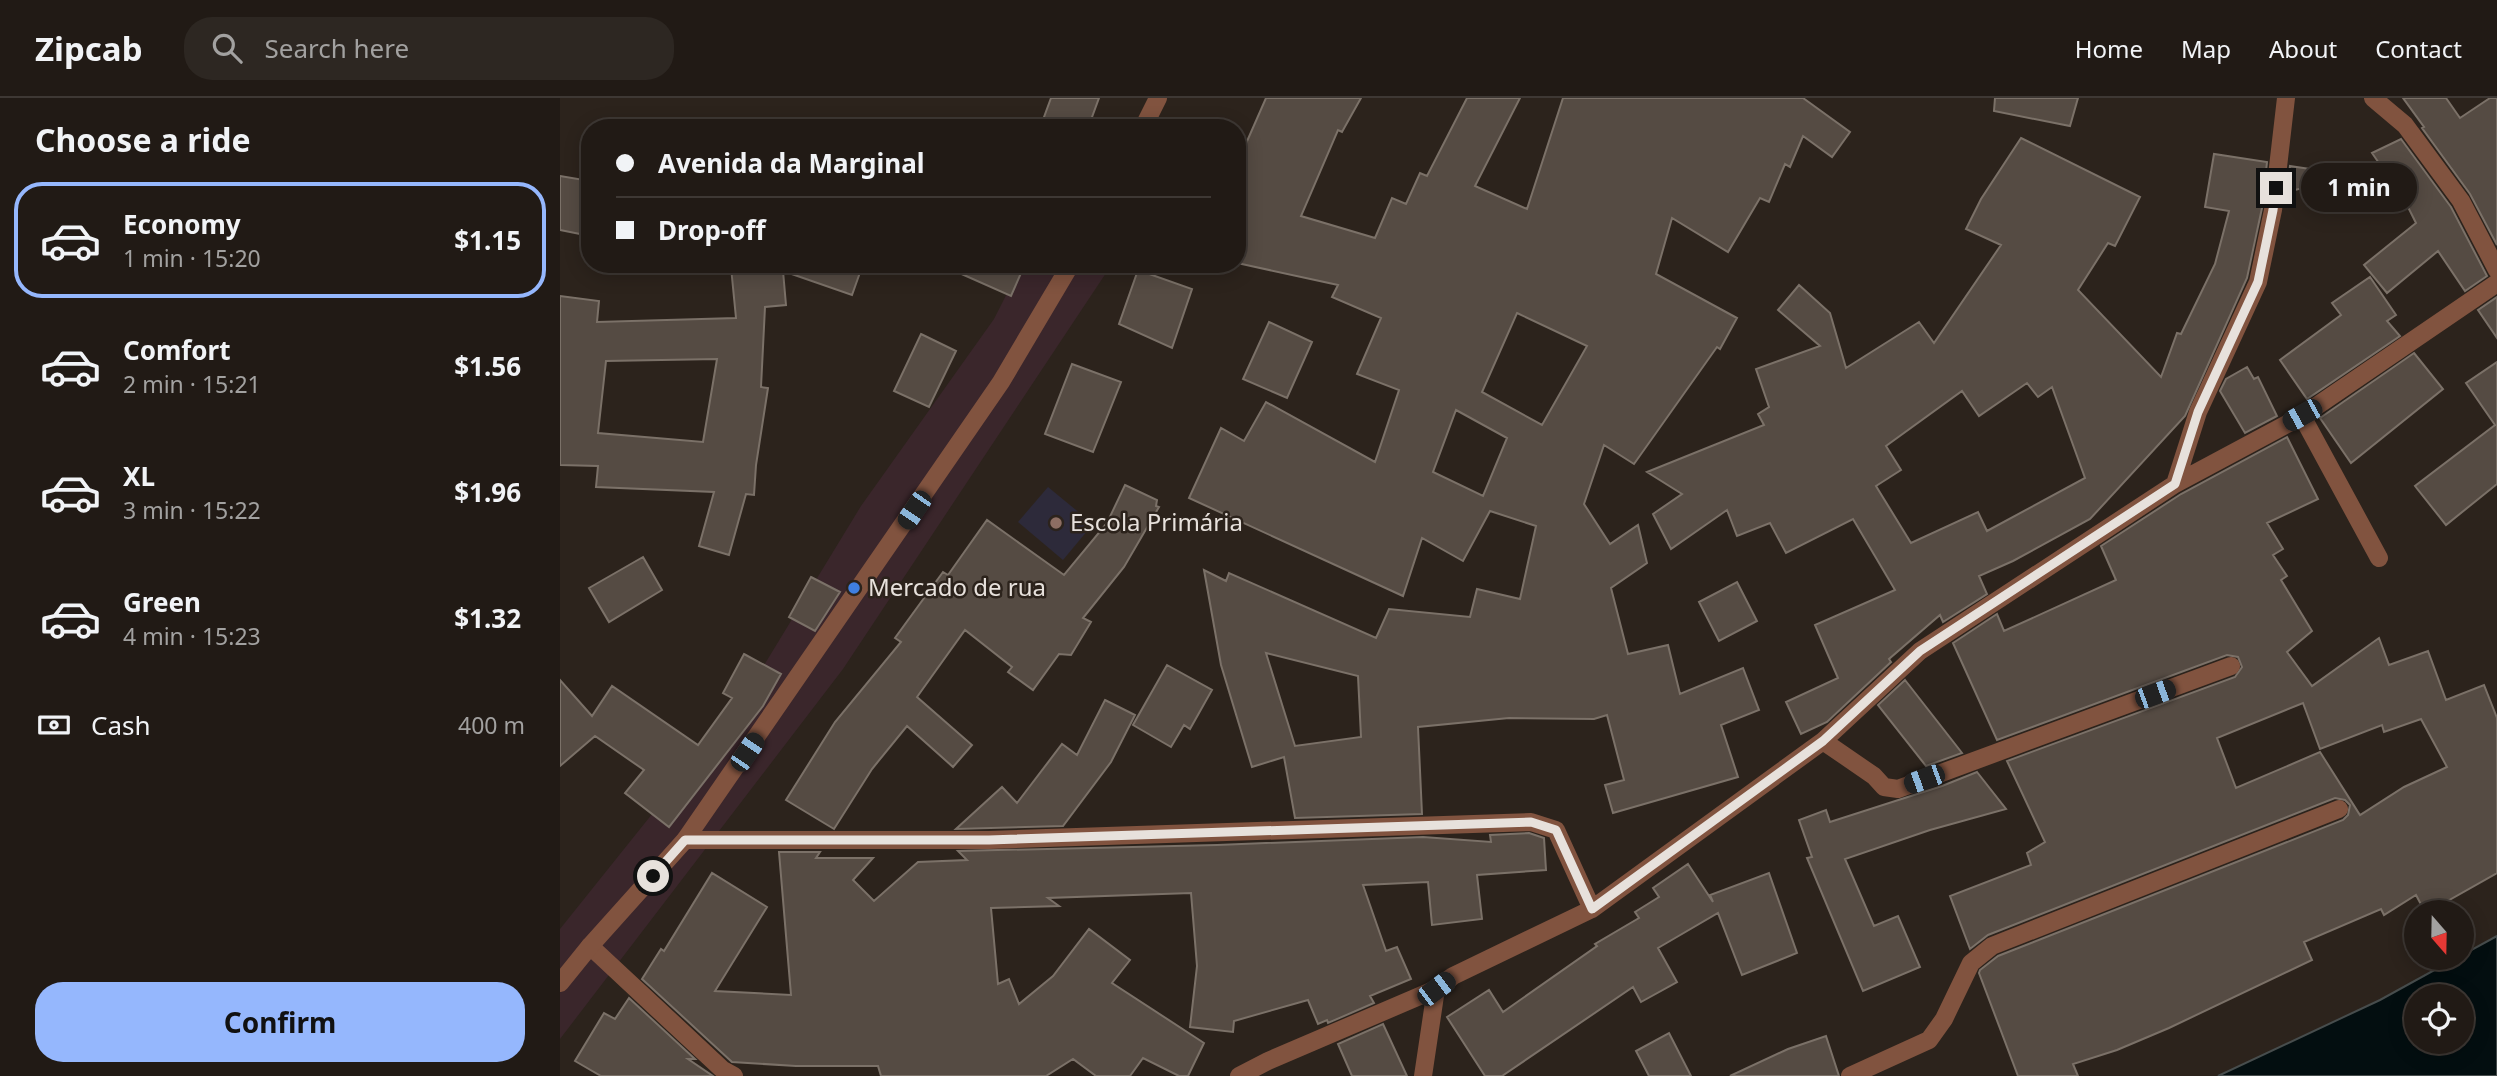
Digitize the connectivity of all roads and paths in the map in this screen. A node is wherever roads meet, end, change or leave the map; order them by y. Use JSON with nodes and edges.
{"nodes":[{"id":1,"x":1158,"y":98,"type":"edge"},
{"id":2,"x":2286,"y":98,"type":"edge"},
{"id":3,"x":2373,"y":98,"type":"edge"},
{"id":4,"x":1148,"y":119,"type":"edge"},
{"id":5,"x":2497,"y":271,"type":"edge"},
{"id":6,"x":1066,"y":273,"type":"edge"},
{"id":7,"x":2497,"y":282,"type":"edge"},
{"id":8,"x":2302,"y":415,"type":"junction"},
{"id":9,"x":2175,"y":484,"type":"junction"},
{"id":10,"x":2379,"y":558,"type":"dead end"},
{"id":11,"x":2231,"y":666,"type":"dead end"},
{"id":12,"x":1823,"y":741,"type":"junction"},
{"id":13,"x":2339,"y":809,"type":"dead end"},
{"id":14,"x":685,"y":840,"type":"junction"},
{"id":15,"x":1592,"y":909,"type":"junction"},
{"id":16,"x":590,"y":946,"type":"junction"},
{"id":17,"x":560,"y":983,"type":"edge"},
{"id":18,"x":1436,"y":989,"type":"junction"},
{"id":19,"x":734,"y":1076,"type":"edge"},
{"id":20,"x":1239,"y":1076,"type":"edge"},
{"id":21,"x":1423,"y":1076,"type":"edge"},
{"id":22,"x":1850,"y":1076,"type":"edge"}],
"edges":[{"from":1,"to":4,"type":"street"},
{"from":2,"to":9,"type":"street"},
{"from":3,"to":5,"type":"street"},
{"from":6,"to":14,"type":"street"},
{"from":7,"to":8,"type":"street"},
{"from":8,"to":9,"type":"street"},
{"from":8,"to":10,"type":"street"},
{"from":9,"to":12,"type":"street"},
{"from":11,"to":12,"type":"street"},
{"from":12,"to":15,"type":"street"},
{"from":13,"to":22,"type":"street"},
{"from":14,"to":15,"type":"street"},
{"from":14,"to":16,"type":"street"},
{"from":15,"to":18,"type":"street"},
{"from":16,"to":17,"type":"street"},
{"from":16,"to":19,"type":"street"},
{"from":18,"to":20,"type":"street"},
{"from":18,"to":21,"type":"street"}]}
